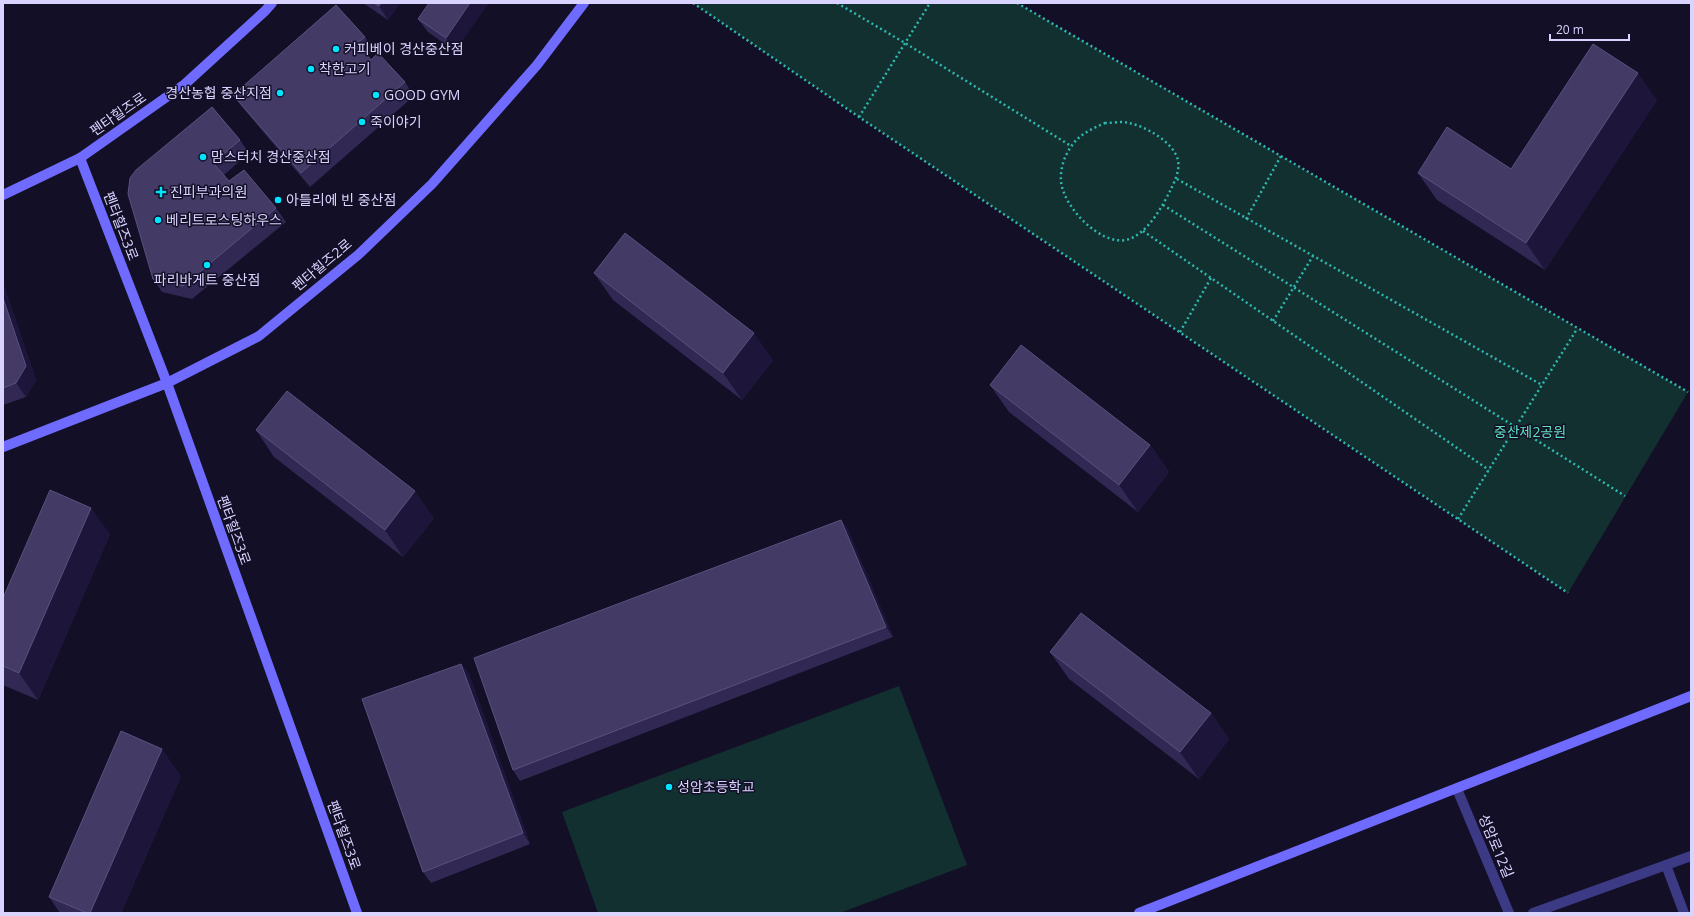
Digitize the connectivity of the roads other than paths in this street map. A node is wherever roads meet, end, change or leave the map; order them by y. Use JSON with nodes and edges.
{"nodes":[{"id":1,"x":272,"y":3,"type":"edge"},
{"id":2,"x":584,"y":3,"type":"edge"},
{"id":3,"x":80,"y":158,"type":"junction"},
{"id":4,"x":3,"y":195,"type":"edge"},
{"id":5,"x":166,"y":383,"type":"junction"},
{"id":6,"x":3,"y":447,"type":"edge"},
{"id":7,"x":1691,"y":696,"type":"edge"},
{"id":8,"x":1457,"y":789,"type":"junction"},
{"id":9,"x":1691,"y":856,"type":"edge"},
{"id":10,"x":1666,"y":866,"type":"junction"},
{"id":11,"x":357,"y":913,"type":"edge"},
{"id":12,"x":1139,"y":913,"type":"edge"},
{"id":13,"x":1509,"y":913,"type":"edge"},
{"id":14,"x":1533,"y":913,"type":"edge"},
{"id":15,"x":1684,"y":913,"type":"edge"}],
"edges":[{"from":1,"to":3,"type":"street","name":"펜타힐즈로"},
{"from":2,"to":5,"type":"street","name":"펜타힐즈2로"},
{"from":3,"to":4,"type":"street","name":"펜타힐즈로"},
{"from":3,"to":5,"type":"street","name":"펜타힐즈3로"},
{"from":5,"to":6,"type":"street","name":"펜타힐즈2로"},
{"from":5,"to":11,"type":"street","name":"펜타힐즈3로"},
{"from":7,"to":8,"type":"street"},
{"from":8,"to":12,"type":"street"},
{"from":8,"to":13,"type":"street","name":"성암로12길"},
{"from":9,"to":10,"type":"street"},
{"from":10,"to":14,"type":"street"},
{"from":10,"to":15,"type":"street"}]}
